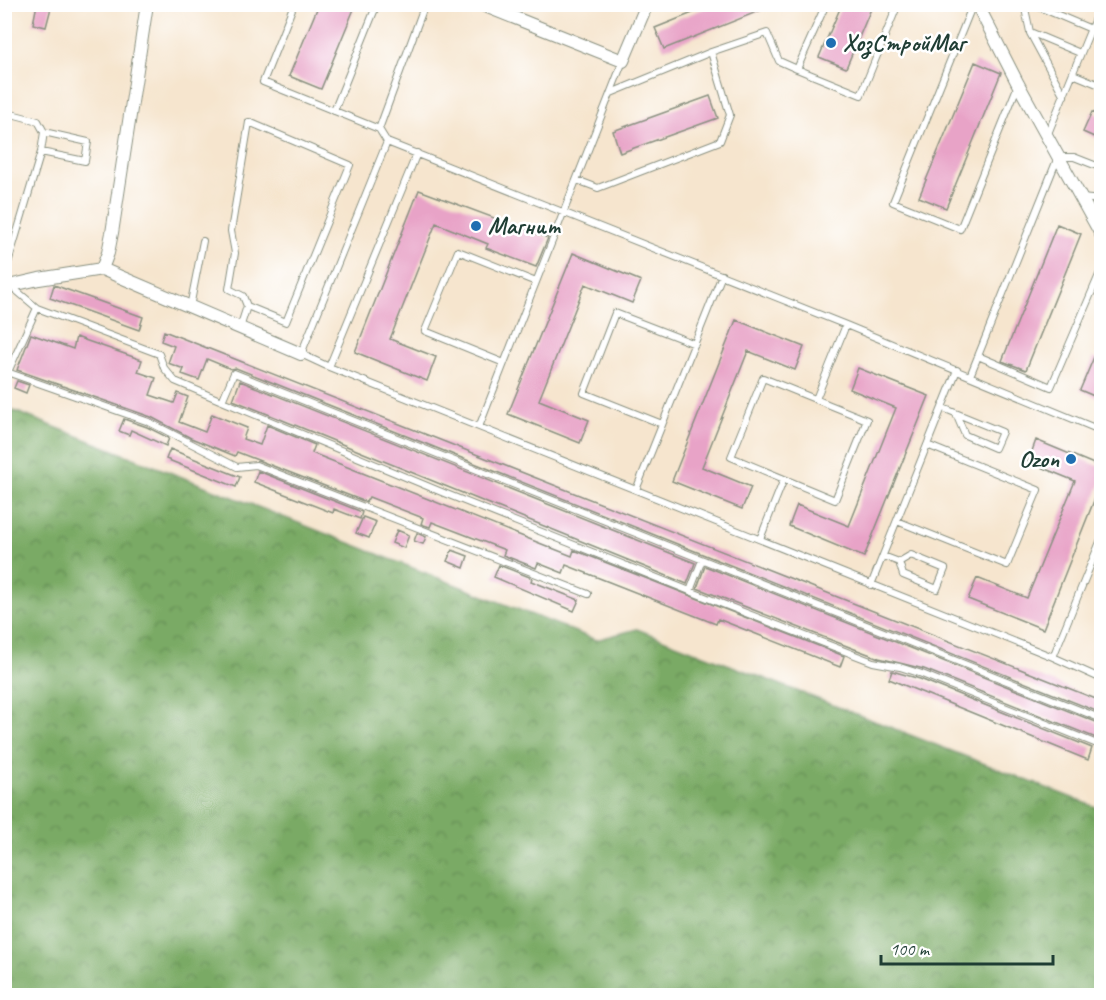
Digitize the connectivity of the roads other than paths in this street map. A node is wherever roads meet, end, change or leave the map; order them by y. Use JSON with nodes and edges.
{"nodes":[{"id":1,"x":147,"y":4,"type":"edge"},
{"id":2,"x":294,"y":4,"type":"edge"},
{"id":3,"x":377,"y":4,"type":"edge"},
{"id":4,"x":425,"y":4,"type":"edge"},
{"id":5,"x":480,"y":4,"type":"edge"},
{"id":6,"x":647,"y":4,"type":"edge"},
{"id":7,"x":826,"y":4,"type":"edge"},
{"id":8,"x":898,"y":4,"type":"edge"},
{"id":9,"x":975,"y":4,"type":"edge"},
{"id":10,"x":1024,"y":4,"type":"edge"},
{"id":11,"x":1032,"y":4,"type":"edge"},
{"id":12,"x":1099,"y":5,"type":"edge"},
{"id":13,"x":1091,"y":28,"type":"junction"},
{"id":14,"x":1030,"y":32,"type":"junction"},
{"id":15,"x":711,"y":52,"type":"junction"},
{"id":16,"x":1080,"y":54,"type":"junction"},
{"id":17,"x":624,"y":61,"type":"junction"},
{"id":18,"x":797,"y":69,"type":"junction"},
{"id":19,"x":1072,"y":74,"type":"junction"},
{"id":20,"x":1018,"y":84,"type":"junction"},
{"id":21,"x":1101,"y":86,"type":"edge"},
{"id":22,"x":611,"y":93,"type":"junction"},
{"id":23,"x":1064,"y":96,"type":"junction"},
{"id":24,"x":334,"y":111,"type":"junction"},
{"id":25,"x":4,"y":112,"type":"edge"},
{"id":26,"x":379,"y":129,"type":"junction"},
{"id":27,"x":44,"y":132,"type":"junction"},
{"id":28,"x":1047,"y":136,"type":"junction"},
{"id":29,"x":387,"y":142,"type":"junction"},
{"id":30,"x":40,"y":152,"type":"junction"},
{"id":31,"x":417,"y":153,"type":"junction"},
{"id":32,"x":1058,"y":158,"type":"junction"},
{"id":33,"x":1101,"y":168,"type":"edge"},
{"id":34,"x":577,"y":180,"type":"junction"},
{"id":35,"x":1080,"y":198,"type":"junction"},
{"id":36,"x":1101,"y":200,"type":"edge"},
{"id":37,"x":564,"y":212,"type":"junction"},
{"id":38,"x":1101,"y":237,"type":"edge"},
{"id":39,"x":203,"y":241,"type":"dead end"},
{"id":40,"x":4,"y":268,"type":"edge"},
{"id":41,"x":1101,"y":268,"type":"edge"},
{"id":42,"x":102,"y":269,"type":"junction"},
{"id":43,"x":722,"y":275,"type":"junction"},
{"id":44,"x":536,"y":282,"type":"junction"},
{"id":45,"x":8,"y":286,"type":"edge"},
{"id":46,"x":247,"y":306,"type":"junction"},
{"id":47,"x":189,"y":307,"type":"junction"},
{"id":48,"x":37,"y":308,"type":"junction"},
{"id":49,"x":846,"y":325,"type":"junction"},
{"id":50,"x":240,"y":328,"type":"junction"},
{"id":51,"x":695,"y":344,"type":"junction"},
{"id":52,"x":300,"y":354,"type":"junction"},
{"id":53,"x":978,"y":356,"type":"junction"},
{"id":54,"x":504,"y":363,"type":"junction"},
{"id":55,"x":329,"y":367,"type":"junction"},
{"id":56,"x":957,"y":370,"type":"junction"},
{"id":57,"x":6,"y":372,"type":"edge"},
{"id":58,"x":970,"y":376,"type":"junction"},
{"id":59,"x":816,"y":399,"type":"junction"},
{"id":60,"x":222,"y":401,"type":"junction"},
{"id":61,"x":943,"y":408,"type":"junction"},
{"id":62,"x":956,"y":414,"type":"junction"},
{"id":63,"x":663,"y":424,"type":"junction"},
{"id":64,"x":478,"y":427,"type":"junction"},
{"id":65,"x":1101,"y":431,"type":"edge"},
{"id":66,"x":927,"y":445,"type":"junction"},
{"id":67,"x":784,"y":479,"type":"junction"},
{"id":68,"x":636,"y":490,"type":"junction"},
{"id":69,"x":897,"y":521,"type":"junction"},
{"id":70,"x":1101,"y":537,"type":"edge"},
{"id":71,"x":760,"y":539,"type":"junction"},
{"id":72,"x":883,"y":556,"type":"junction"},
{"id":73,"x":702,"y":560,"type":"junction"},
{"id":74,"x":899,"y":562,"type":"junction"},
{"id":75,"x":871,"y":585,"type":"junction"},
{"id":76,"x":690,"y":591,"type":"junction"},
{"id":77,"x":588,"y":594,"type":"dead end"},
{"id":78,"x":1053,"y":657,"type":"junction"},
{"id":79,"x":1101,"y":679,"type":"edge"},
{"id":80,"x":1101,"y":719,"type":"edge"},
{"id":81,"x":1101,"y":746,"type":"edge"}],
"edges":[{"from":1,"to":42,"type":"street"},
{"from":2,"to":24,"type":"lane"},
{"from":3,"to":24,"type":"lane"},
{"from":4,"to":26,"type":"lane"},
{"from":5,"to":17,"type":"street"},
{"from":6,"to":17,"type":"street"},
{"from":7,"to":18,"type":"lane"},
{"from":8,"to":18,"type":"lane"},
{"from":9,"to":20,"type":"street"},
{"from":9,"to":20,"type":"lane"},
{"from":10,"to":14,"type":"lane"},
{"from":11,"to":13,"type":"lane"},
{"from":12,"to":13,"type":"lane"},
{"from":13,"to":16,"type":"lane"},
{"from":14,"to":16,"type":"lane"},
{"from":14,"to":23,"type":"lane"},
{"from":15,"to":18,"type":"lane"},
{"from":15,"to":22,"type":"lane"},
{"from":15,"to":34,"type":"lane"},
{"from":16,"to":19,"type":"lane"},
{"from":17,"to":22,"type":"lane"},
{"from":19,"to":21,"type":"lane"},
{"from":19,"to":23,"type":"lane"},
{"from":20,"to":28,"type":"street"},
{"from":22,"to":34,"type":"lane"},
{"from":23,"to":28,"type":"lane"},
{"from":24,"to":26,"type":"lane"},
{"from":25,"to":27,"type":"lane"},
{"from":26,"to":29,"type":"lane"},
{"from":27,"to":30,"type":"lane"},
{"from":27,"to":30,"type":"lane"},
{"from":28,"to":32,"type":"street"},
{"from":29,"to":31,"type":"lane"},
{"from":29,"to":52,"type":"lane"},
{"from":30,"to":40,"type":"lane"},
{"from":31,"to":37,"type":"lane"},
{"from":31,"to":55,"type":"lane"},
{"from":32,"to":33,"type":"lane"},
{"from":32,"to":35,"type":"street"},
{"from":32,"to":53,"type":"lane"},
{"from":34,"to":37,"type":"lane"},
{"from":35,"to":36,"type":"lane"},
{"from":35,"to":38,"type":"street"},
{"from":37,"to":43,"type":"lane"},
{"from":37,"to":44,"type":"lane"},
{"from":39,"to":47,"type":"lane"},
{"from":41,"to":53,"type":"lane"},
{"from":42,"to":45,"type":"street"},
{"from":42,"to":47,"type":"street"},
{"from":43,"to":49,"type":"lane"},
{"from":43,"to":51,"type":"lane"},
{"from":44,"to":54,"type":"lane"},
{"from":44,"to":54,"type":"lane"},
{"from":45,"to":48,"type":"lane"},
{"from":46,"to":46,"type":"lane"},
{"from":46,"to":50,"type":"lane"},
{"from":47,"to":50,"type":"street"},
{"from":48,"to":57,"type":"lane"},
{"from":48,"to":60,"type":"lane"},
{"from":49,"to":56,"type":"lane"},
{"from":49,"to":59,"type":"lane"},
{"from":50,"to":52,"type":"street"},
{"from":51,"to":63,"type":"lane"},
{"from":51,"to":63,"type":"lane"},
{"from":52,"to":55,"type":"lane"},
{"from":53,"to":58,"type":"lane"},
{"from":54,"to":64,"type":"lane"},
{"from":55,"to":64,"type":"lane"},
{"from":56,"to":58,"type":"lane"},
{"from":56,"to":61,"type":"lane"},
{"from":57,"to":77,"type":"lane"},
{"from":58,"to":65,"type":"lane"},
{"from":59,"to":67,"type":"lane"},
{"from":59,"to":67,"type":"lane"},
{"from":60,"to":73,"type":"lane"},
{"from":60,"to":76,"type":"lane"},
{"from":61,"to":62,"type":"lane"},
{"from":61,"to":66,"type":"lane"},
{"from":62,"to":62,"type":"lane"},
{"from":63,"to":68,"type":"lane"},
{"from":64,"to":68,"type":"lane"},
{"from":66,"to":69,"type":"lane"},
{"from":66,"to":69,"type":"lane"},
{"from":67,"to":71,"type":"lane"},
{"from":68,"to":71,"type":"lane"},
{"from":69,"to":72,"type":"lane"},
{"from":70,"to":78,"type":"lane"},
{"from":71,"to":75,"type":"lane"},
{"from":72,"to":74,"type":"lane"},
{"from":72,"to":75,"type":"lane"},
{"from":73,"to":76,"type":"lane"},
{"from":73,"to":80,"type":"lane"},
{"from":74,"to":74,"type":"lane"},
{"from":75,"to":78,"type":"lane"},
{"from":76,"to":81,"type":"lane"},
{"from":78,"to":79,"type":"lane"}]}
